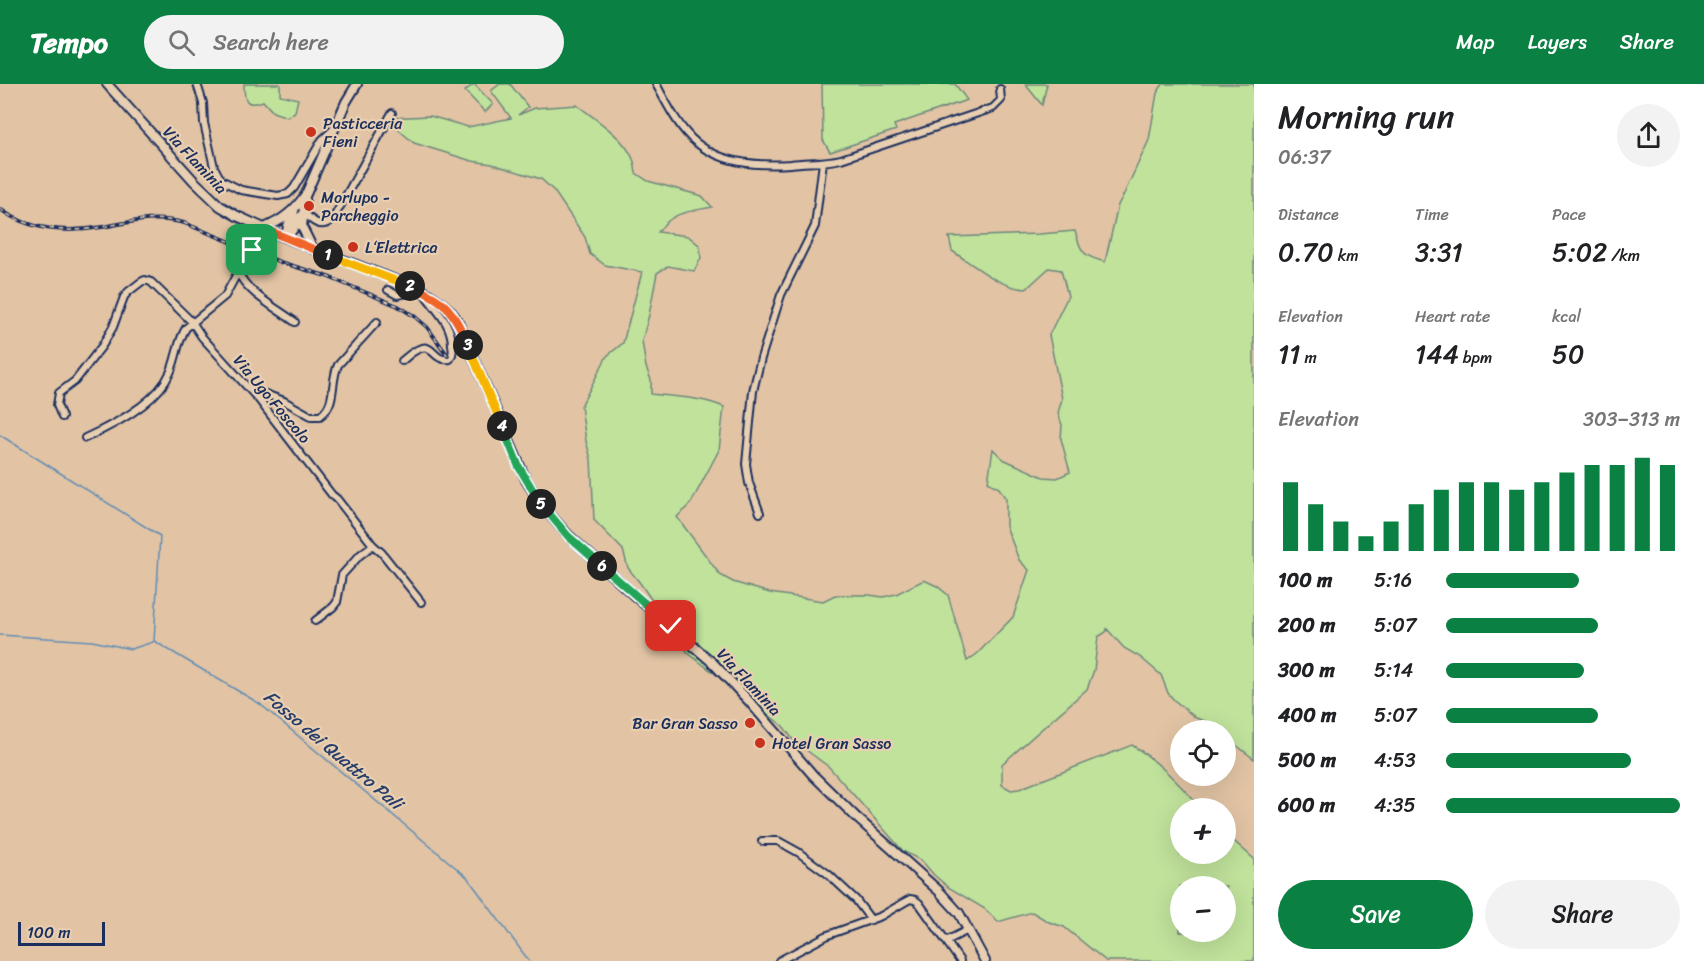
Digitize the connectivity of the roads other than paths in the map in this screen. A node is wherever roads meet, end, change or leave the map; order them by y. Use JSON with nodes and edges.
{"nodes":[{"id":1,"x":107,"y":84,"type":"edge"},
{"id":2,"x":197,"y":84,"type":"edge"},
{"id":3,"x":357,"y":84,"type":"edge"},
{"id":4,"x":656,"y":84,"type":"edge"},
{"id":5,"x":1000,"y":88,"type":"dead end"},
{"id":6,"x":392,"y":113,"type":"dead end"},
{"id":7,"x":334,"y":129,"type":"junction"},
{"id":8,"x":823,"y":162,"type":"junction"},
{"id":9,"x":299,"y":210,"type":"junction"},
{"id":10,"x":264,"y":228,"type":"junction"},
{"id":11,"x":272,"y":232,"type":"junction"},
{"id":12,"x":286,"y":238,"type":"junction"},
{"id":13,"x":313,"y":249,"type":"junction"},
{"id":14,"x":238,"y":271,"type":"junction"},
{"id":15,"x":388,"y":290,"type":"dead end"},
{"id":16,"x":422,"y":290,"type":"junction"},
{"id":17,"x":192,"y":322,"type":"junction"},
{"id":18,"x":295,"y":322,"type":"dead end"},
{"id":19,"x":377,"y":322,"type":"dead end"},
{"id":20,"x":402,"y":360,"type":"dead end"},
{"id":21,"x":248,"y":388,"type":"junction"},
{"id":22,"x":62,"y":417,"type":"dead end"},
{"id":23,"x":85,"y":438,"type":"dead end"},
{"id":24,"x":760,"y":513,"type":"dead end"},
{"id":25,"x":373,"y":545,"type":"junction"},
{"id":26,"x":421,"y":602,"type":"dead end"},
{"id":27,"x":315,"y":621,"type":"dead end"},
{"id":28,"x":762,"y":841,"type":"dead end"},
{"id":29,"x":872,"y":920,"type":"junction"},
{"id":30,"x":968,"y":930,"type":"junction"},
{"id":31,"x":946,"y":941,"type":"junction"},
{"id":32,"x":779,"y":961,"type":"edge"},
{"id":33,"x":960,"y":961,"type":"edge"},
{"id":34,"x":985,"y":961,"type":"edge"}],
"edges":[{"from":1,"to":10,"type":"main road","name":"Via Flaminia"},
{"from":2,"to":7,"type":"street"},
{"from":3,"to":7,"type":"main road"},
{"from":4,"to":8,"type":"street"},
{"from":5,"to":8,"type":"street"},
{"from":6,"to":9,"type":"street"},
{"from":7,"to":9,"type":"main road"},
{"from":8,"to":24,"type":"street"},
{"from":9,"to":10,"type":"main road"},
{"from":9,"to":12,"type":"main road"},
{"from":9,"to":13,"type":"main road"},
{"from":10,"to":11,"type":"main road","name":"Via Flaminia"},
{"from":11,"to":12,"type":"main road","name":"Via Flaminia"},
{"from":11,"to":14,"type":"street"},
{"from":12,"to":13,"type":"main road","name":"Via Flaminia"},
{"from":13,"to":16,"type":"main road","name":"Via Flaminia"},
{"from":14,"to":17,"type":"street"},
{"from":14,"to":18,"type":"street"},
{"from":15,"to":16,"type":"street"},
{"from":16,"to":20,"type":"street"},
{"from":16,"to":30,"type":"main road","name":"Via Flaminia"},
{"from":17,"to":21,"type":"street","name":"Via Ugo Foscolo"},
{"from":17,"to":22,"type":"street","name":"Via Ugo Foscolo"},
{"from":17,"to":23,"type":"street"},
{"from":19,"to":21,"type":"street"},
{"from":21,"to":25,"type":"street","name":"Via Ugo Foscolo"},
{"from":25,"to":26,"type":"street","name":"Via Ugo Foscolo"},
{"from":25,"to":27,"type":"street"},
{"from":28,"to":29,"type":"street"},
{"from":29,"to":31,"type":"street"},
{"from":29,"to":32,"type":"street"},
{"from":30,"to":31,"type":"street"},
{"from":30,"to":34,"type":"main road","name":"Via Flaminia"},
{"from":31,"to":33,"type":"street"}]}
